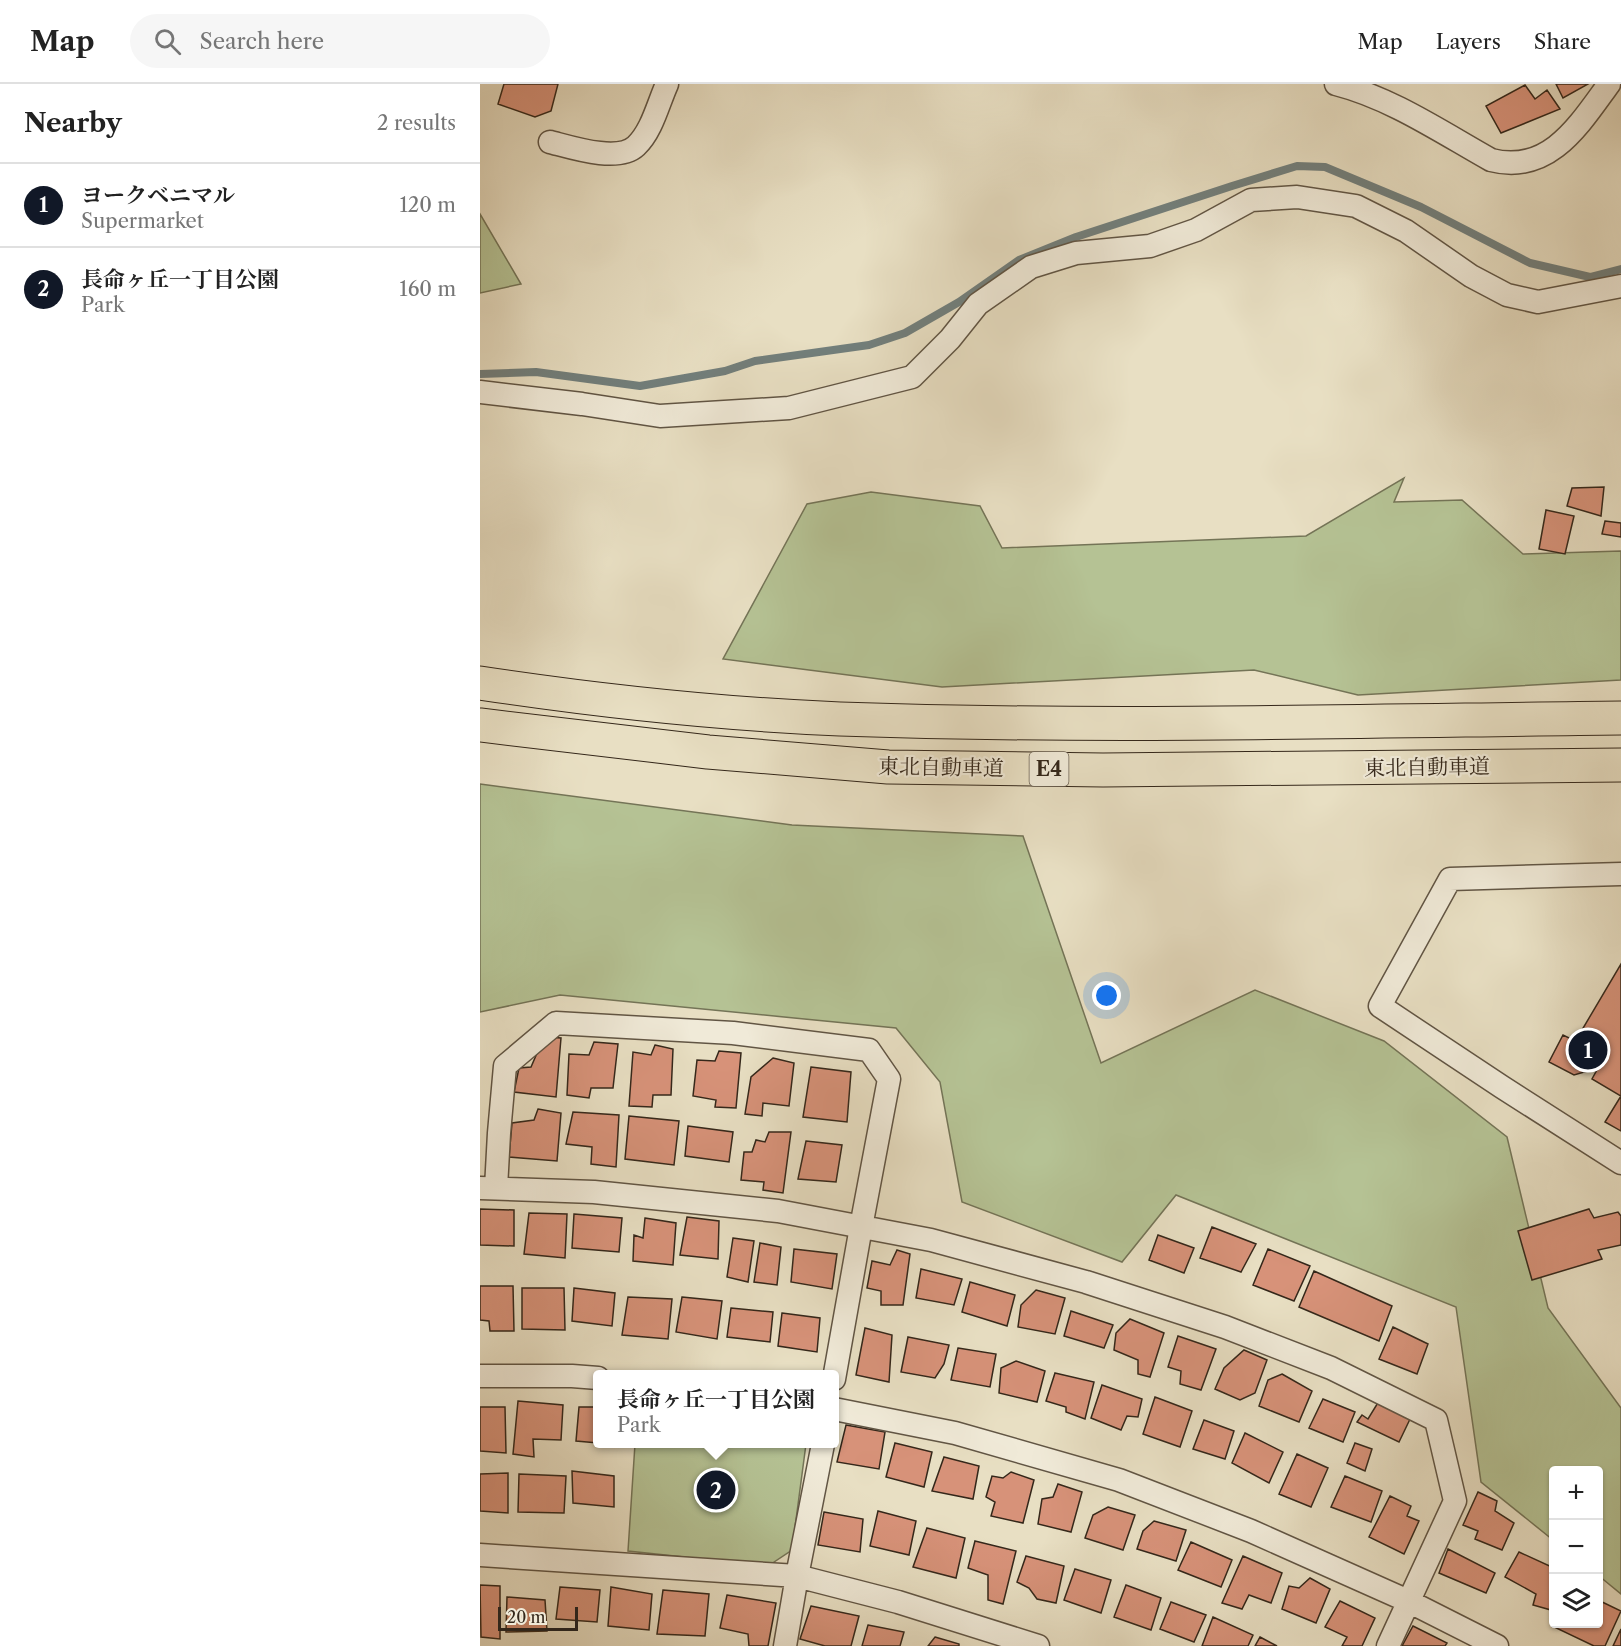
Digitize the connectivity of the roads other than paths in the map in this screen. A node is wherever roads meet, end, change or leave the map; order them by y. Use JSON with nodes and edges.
{"nodes":[{"id":1,"x":667,"y":84,"type":"edge"},
{"id":2,"x":1336,"y":84,"type":"edge"},
{"id":3,"x":1609,"y":84,"type":"edge"},
{"id":4,"x":550,"y":142,"type":"dead end"},
{"id":5,"x":1621,"y":286,"type":"edge"},
{"id":6,"x":480,"y":392,"type":"edge"},
{"id":7,"x":480,"y":683,"type":"edge"},
{"id":8,"x":1621,"y":718,"type":"edge"},
{"id":9,"x":480,"y":725,"type":"edge"},
{"id":10,"x":1621,"y":765,"type":"edge"},
{"id":11,"x":1621,"y":874,"type":"edge"},
{"id":12,"x":1621,"y":1163,"type":"edge"},
{"id":13,"x":488,"y":1188,"type":"edge"},
{"id":14,"x":861,"y":1227,"type":"junction"},
{"id":15,"x":836,"y":1370,"type":"edge"},
{"id":16,"x":480,"y":1376,"type":"edge"},
{"id":17,"x":593,"y":1378,"type":"edge"},
{"id":18,"x":839,"y":1410,"type":"edge"},
{"id":19,"x":822,"y":1448,"type":"edge"},
{"id":20,"x":480,"y":1555,"type":"edge"},
{"id":21,"x":797,"y":1576,"type":"junction"},
{"id":22,"x":1408,"y":1601,"type":"junction"},
{"id":23,"x":785,"y":1646,"type":"edge"},
{"id":24,"x":1038,"y":1646,"type":"edge"},
{"id":25,"x":1388,"y":1646,"type":"edge"},
{"id":26,"x":1497,"y":1646,"type":"edge"}],
"edges":[{"from":1,"to":4,"type":"street"},
{"from":2,"to":3,"type":"street"},
{"from":5,"to":6,"type":"street"},
{"from":7,"to":8,"type":"highway","number":"E4"},
{"from":9,"to":10,"type":"highway","name":"東北自動車道","number":"E4"},
{"from":11,"to":12,"type":"street"},
{"from":13,"to":14,"type":"street"},
{"from":13,"to":14,"type":"street"},
{"from":14,"to":15,"type":"street"},
{"from":14,"to":22,"type":"street"},
{"from":16,"to":17,"type":"street"},
{"from":18,"to":22,"type":"street"},
{"from":19,"to":21,"type":"street"},
{"from":20,"to":21,"type":"street"},
{"from":21,"to":23,"type":"street"},
{"from":21,"to":24,"type":"street"},
{"from":22,"to":25,"type":"street"},
{"from":22,"to":26,"type":"street"}]}
